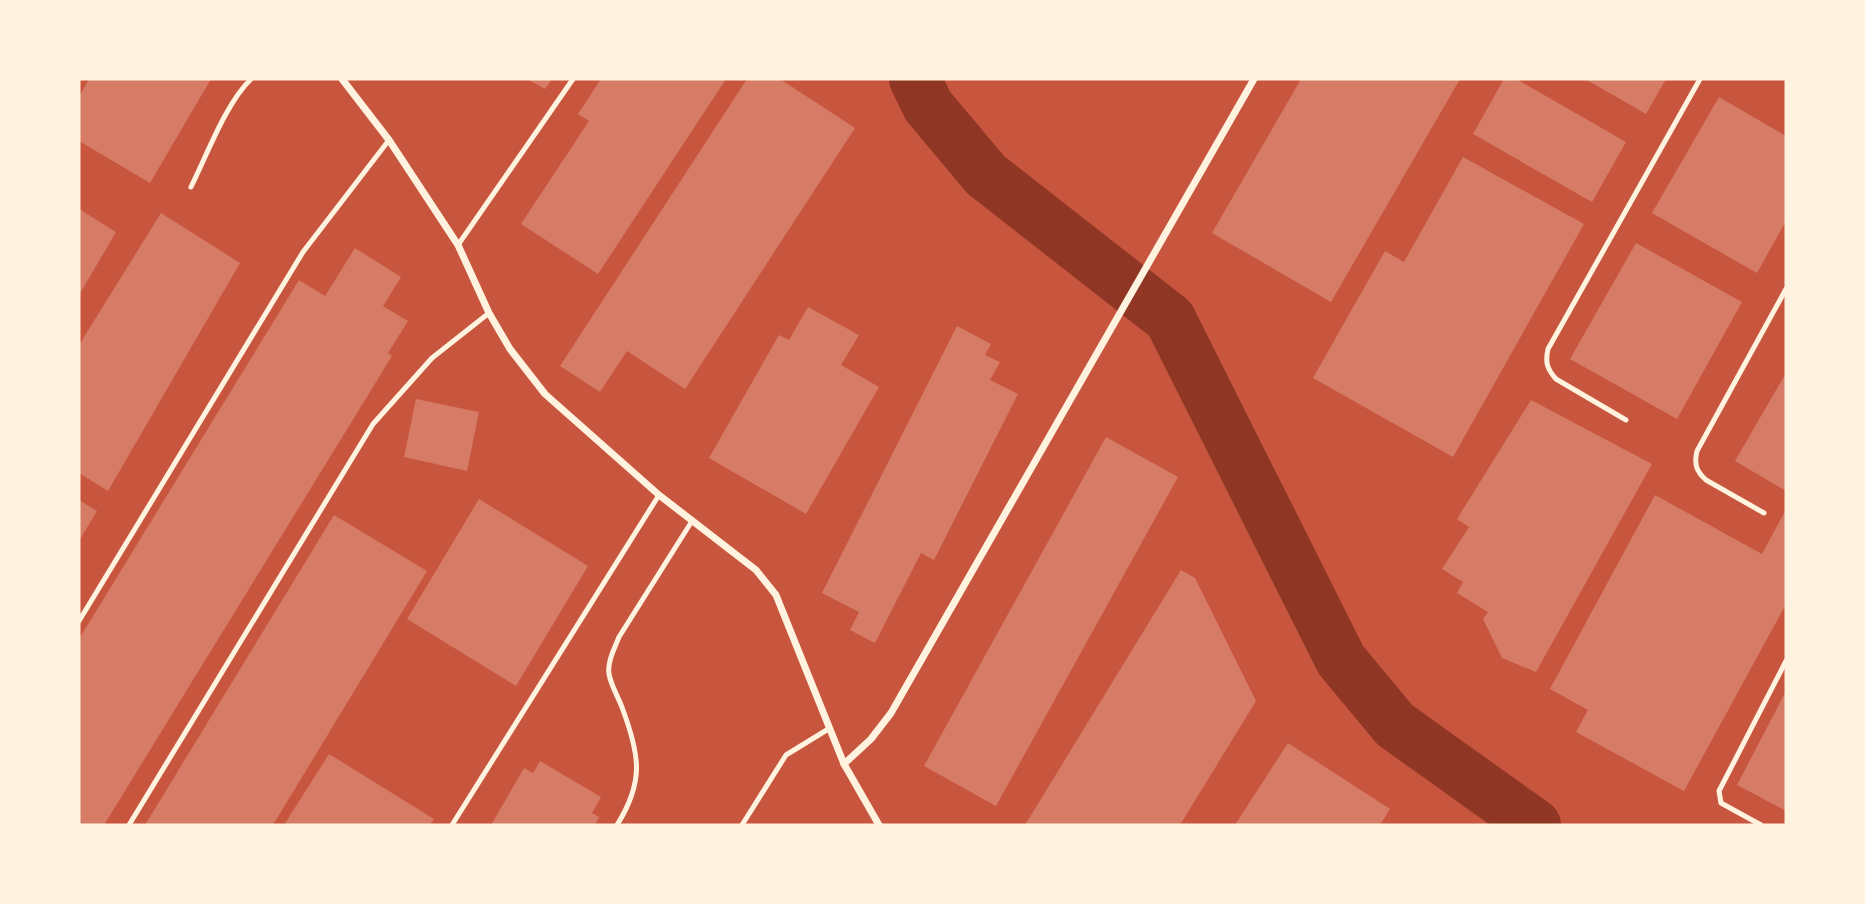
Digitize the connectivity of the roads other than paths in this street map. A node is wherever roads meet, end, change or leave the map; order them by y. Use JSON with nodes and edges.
{"nodes":[{"id":1,"x":251,"y":79,"type":"edge"},
{"id":2,"x":342,"y":79,"type":"edge"},
{"id":3,"x":573,"y":79,"type":"edge"},
{"id":4,"x":1254,"y":79,"type":"edge"},
{"id":5,"x":1700,"y":79,"type":"edge"},
{"id":6,"x":389,"y":140,"type":"junction"},
{"id":7,"x":191,"y":187,"type":"dead end"},
{"id":8,"x":458,"y":246,"type":"junction"},
{"id":9,"x":1786,"y":289,"type":"edge"},
{"id":10,"x":489,"y":313,"type":"junction"},
{"id":11,"x":1626,"y":420,"type":"dead end"},
{"id":12,"x":659,"y":495,"type":"junction"},
{"id":13,"x":1764,"y":513,"type":"dead end"},
{"id":14,"x":692,"y":521,"type":"junction"},
{"id":15,"x":79,"y":621,"type":"edge"},
{"id":16,"x":1786,"y":660,"type":"edge"},
{"id":17,"x":830,"y":728,"type":"junction"},
{"id":18,"x":844,"y":764,"type":"junction"},
{"id":19,"x":129,"y":825,"type":"edge"},
{"id":20,"x":452,"y":825,"type":"edge"},
{"id":21,"x":617,"y":825,"type":"edge"},
{"id":22,"x":742,"y":825,"type":"edge"},
{"id":23,"x":879,"y":825,"type":"edge"},
{"id":24,"x":1761,"y":825,"type":"edge"}],
"edges":[{"from":1,"to":7,"type":"lane"},
{"from":2,"to":6,"type":"street"},
{"from":3,"to":8,"type":"lane"},
{"from":4,"to":18,"type":"street"},
{"from":5,"to":11,"type":"lane"},
{"from":6,"to":8,"type":"street"},
{"from":6,"to":15,"type":"lane"},
{"from":8,"to":10,"type":"street"},
{"from":9,"to":13,"type":"lane"},
{"from":10,"to":12,"type":"street"},
{"from":10,"to":19,"type":"lane"},
{"from":12,"to":14,"type":"street"},
{"from":12,"to":20,"type":"lane"},
{"from":14,"to":17,"type":"street"},
{"from":14,"to":21,"type":"lane"},
{"from":16,"to":24,"type":"lane"},
{"from":17,"to":18,"type":"street"},
{"from":17,"to":22,"type":"lane"},
{"from":18,"to":23,"type":"street"}]}
